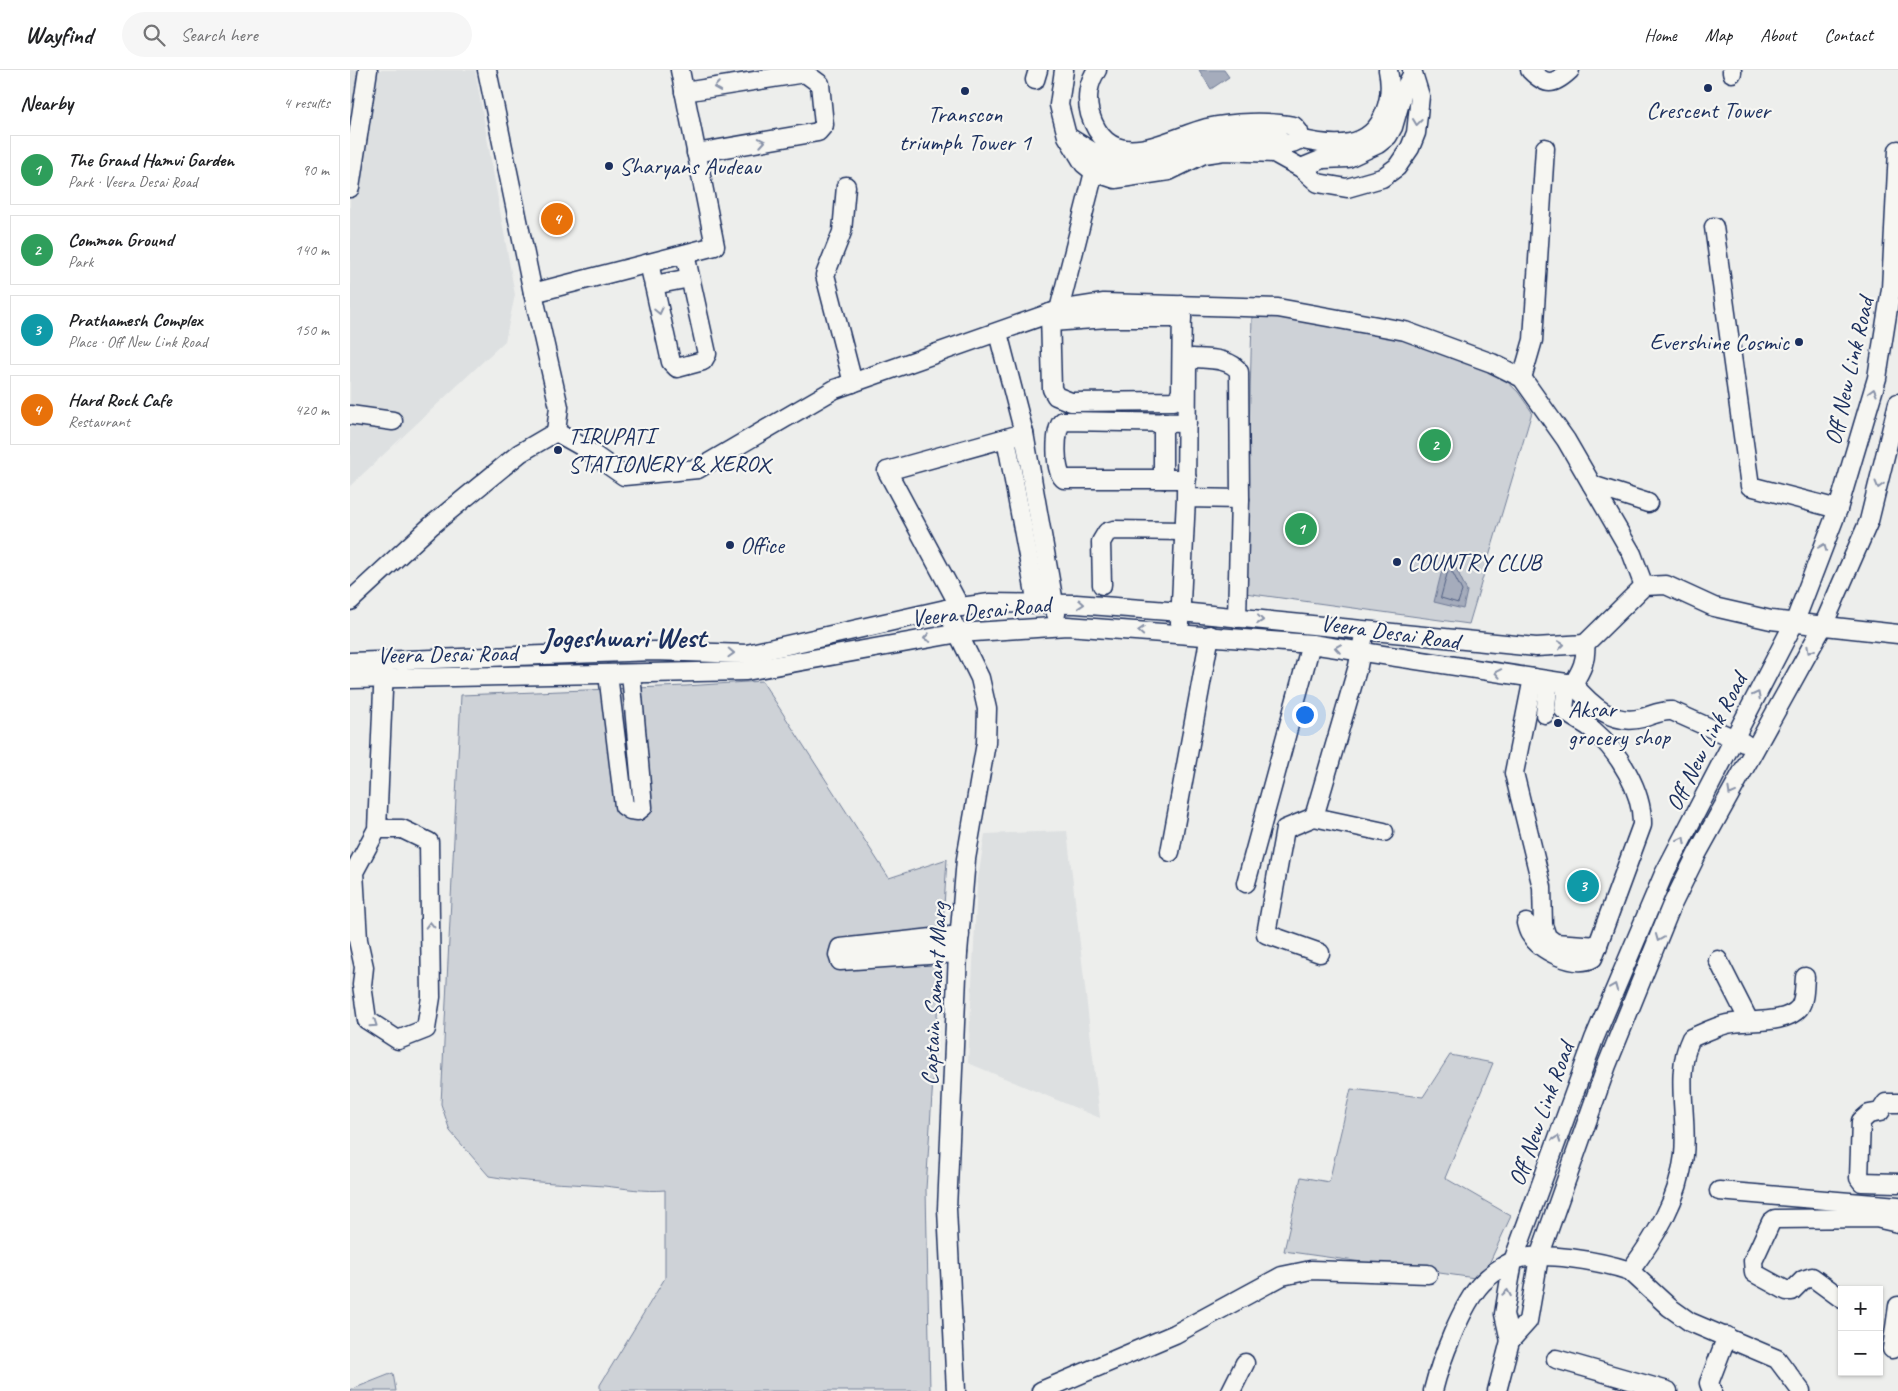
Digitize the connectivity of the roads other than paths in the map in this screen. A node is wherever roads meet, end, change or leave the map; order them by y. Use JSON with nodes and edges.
{"nodes":[{"id":1,"x":368,"y":70,"type":"edge"},
{"id":2,"x":487,"y":70,"type":"edge"},
{"id":3,"x":680,"y":70,"type":"edge"},
{"id":4,"x":1064,"y":70,"type":"edge"},
{"id":5,"x":1096,"y":70,"type":"edge"},
{"id":6,"x":1388,"y":70,"type":"edge"},
{"id":7,"x":1530,"y":70,"type":"edge"},
{"id":8,"x":1570,"y":70,"type":"edge"},
{"id":9,"x":1412,"y":73,"type":"edge"},
{"id":10,"x":684,"y":92,"type":"junction"},
{"id":11,"x":1067,"y":136,"type":"junction"},
{"id":12,"x":1299,"y":140,"type":"junction"},
{"id":13,"x":1545,"y":148,"type":"dead end"},
{"id":14,"x":1898,"y":150,"type":"edge"},
{"id":15,"x":696,"y":153,"type":"junction"},
{"id":16,"x":1301,"y":168,"type":"junction"},
{"id":17,"x":1094,"y":172,"type":"junction"},
{"id":18,"x":846,"y":186,"type":"dead end"},
{"id":19,"x":350,"y":188,"type":"edge"},
{"id":20,"x":1714,"y":227,"type":"dead end"},
{"id":21,"x":685,"y":254,"type":"junction"},
{"id":22,"x":649,"y":263,"type":"junction"},
{"id":23,"x":690,"y":278,"type":"junction"},
{"id":24,"x":654,"y":285,"type":"junction"},
{"id":25,"x":533,"y":293,"type":"junction"},
{"id":26,"x":1182,"y":312,"type":"junction"},
{"id":27,"x":1053,"y":315,"type":"junction"},
{"id":28,"x":998,"y":333,"type":"junction"},
{"id":29,"x":1522,"y":378,"type":"junction"},
{"id":30,"x":853,"y":383,"type":"junction"},
{"id":31,"x":1898,"y":403,"type":"edge"},
{"id":32,"x":350,"y":415,"type":"edge"},
{"id":33,"x":393,"y":420,"type":"dead end"},
{"id":34,"x":1163,"y":422,"type":"junction"},
{"id":35,"x":1187,"y":422,"type":"junction"},
{"id":36,"x":556,"y":432,"type":"junction"},
{"id":37,"x":1024,"y":433,"type":"junction"},
{"id":38,"x":1006,"y":438,"type":"junction"},
{"id":39,"x":1163,"y":478,"type":"junction"},
{"id":40,"x":1187,"y":479,"type":"junction"},
{"id":41,"x":1592,"y":485,"type":"junction"},
{"id":42,"x":1186,"y":498,"type":"junction"},
{"id":43,"x":1240,"y":499,"type":"junction"},
{"id":44,"x":1648,"y":503,"type":"dead end"},
{"id":45,"x":1838,"y":509,"type":"junction"},
{"id":46,"x":1184,"y":532,"type":"junction"},
{"id":47,"x":1102,"y":585,"type":"dead end"},
{"id":48,"x":1644,"y":586,"type":"junction"},
{"id":49,"x":350,"y":601,"type":"edge"},
{"id":50,"x":1037,"y":604,"type":"junction"},
{"id":51,"x":1055,"y":604,"type":"junction"},
{"id":52,"x":953,"y":608,"type":"junction"},
{"id":53,"x":1180,"y":612,"type":"junction"},
{"id":54,"x":1237,"y":618,"type":"junction"},
{"id":55,"x":1795,"y":621,"type":"junction"},
{"id":56,"x":1056,"y":626,"type":"junction"},
{"id":57,"x":1823,"y":626,"type":"junction"},
{"id":58,"x":1364,"y":630,"type":"junction"},
{"id":59,"x":959,"y":632,"type":"junction"},
{"id":60,"x":1179,"y":634,"type":"junction"},
{"id":61,"x":1898,"y":634,"type":"edge"},
{"id":62,"x":1210,"y":635,"type":"junction"},
{"id":63,"x":1311,"y":644,"type":"junction"},
{"id":64,"x":1585,"y":644,"type":"junction"},
{"id":65,"x":1362,"y":651,"type":"junction"},
{"id":66,"x":454,"y":658,"type":"junction"},
{"id":67,"x":758,"y":660,"type":"junction"},
{"id":68,"x":384,"y":661,"type":"junction"},
{"id":69,"x":350,"y":662,"type":"edge"},
{"id":70,"x":608,"y":674,"type":"junction"},
{"id":71,"x":631,"y":674,"type":"junction"},
{"id":72,"x":383,"y":678,"type":"junction"},
{"id":73,"x":454,"y":678,"type":"junction"},
{"id":74,"x":350,"y":679,"type":"edge"},
{"id":75,"x":1541,"y":680,"type":"junction"},
{"id":76,"x":1570,"y":684,"type":"junction"},
{"id":77,"x":1545,"y":714,"type":"dead end"},
{"id":78,"x":1734,"y":738,"type":"junction"},
{"id":79,"x":1756,"y":748,"type":"junction"},
{"id":80,"x":1314,"y":817,"type":"junction"},
{"id":81,"x":377,"y":829,"type":"junction"},
{"id":82,"x":1384,"y":832,"type":"dead end"},
{"id":83,"x":1170,"y":852,"type":"dead end"},
{"id":84,"x":1246,"y":883,"type":"dead end"},
{"id":85,"x":1526,"y":923,"type":"dead end"},
{"id":86,"x":959,"y":944,"type":"junction"},
{"id":87,"x":1598,"y":946,"type":"junction"},
{"id":88,"x":1320,"y":953,"type":"dead end"},
{"id":89,"x":1718,"y":960,"type":"dead end"},
{"id":90,"x":1805,"y":977,"type":"dead end"},
{"id":91,"x":1749,"y":1021,"type":"junction"},
{"id":92,"x":1898,"y":1104,"type":"edge"},
{"id":93,"x":1898,"y":1183,"type":"edge"},
{"id":94,"x":1719,"y":1191,"type":"dead end"},
{"id":95,"x":1898,"y":1206,"type":"edge"},
{"id":96,"x":1853,"y":1210,"type":"junction"},
{"id":97,"x":1898,"y":1223,"type":"edge"},
{"id":98,"x":1539,"y":1257,"type":"junction"},
{"id":99,"x":1513,"y":1261,"type":"junction"},
{"id":100,"x":1630,"y":1271,"type":"junction"},
{"id":101,"x":1428,"y":1274,"type":"dead end"},
{"id":102,"x":1838,"y":1296,"type":"edge"},
{"id":103,"x":1898,"y":1306,"type":"edge"},
{"id":104,"x":1727,"y":1336,"type":"junction"},
{"id":105,"x":1510,"y":1341,"type":"junction"},
{"id":106,"x":1890,"y":1348,"type":"edge"},
{"id":107,"x":1556,"y":1359,"type":"dead end"},
{"id":108,"x":1245,"y":1363,"type":"dead end"},
{"id":109,"x":1644,"y":1387,"type":"edge"},
{"id":110,"x":956,"y":1391,"type":"edge"},
{"id":111,"x":1041,"y":1391,"type":"edge"},
{"id":112,"x":1231,"y":1391,"type":"edge"},
{"id":113,"x":1433,"y":1391,"type":"edge"},
{"id":114,"x":1497,"y":1391,"type":"edge"},
{"id":115,"x":1668,"y":1391,"type":"edge"},
{"id":116,"x":1712,"y":1391,"type":"edge"},
{"id":117,"x":1802,"y":1391,"type":"edge"}],
"edges":[{"from":1,"to":19,"type":"street"},
{"from":2,"to":25,"type":"street"},
{"from":3,"to":10,"type":"street"},
{"from":4,"to":11,"type":"street"},
{"from":5,"to":12,"type":"street"},
{"from":6,"to":12,"type":"street"},
{"from":7,"to":8,"type":"street"},
{"from":9,"to":16,"type":"street"},
{"from":9,"to":16,"type":"street","one_way":true},
{"from":10,"to":15,"type":"street"},
{"from":15,"to":10,"type":"street","one_way":true},
{"from":11,"to":12,"type":"street"},
{"from":11,"to":17,"type":"street"},
{"from":13,"to":29,"type":"street"},
{"from":45,"to":14,"type":"street","name":"Off New Link Road","one_way":true},
{"from":15,"to":21,"type":"street"},
{"from":16,"to":17,"type":"street"},
{"from":17,"to":27,"type":"street"},
{"from":18,"to":30,"type":"street"},
{"from":20,"to":45,"type":"street"},
{"from":21,"to":22,"type":"street"},
{"from":21,"to":23,"type":"street"},
{"from":22,"to":24,"type":"street"},
{"from":22,"to":25,"type":"street"},
{"from":23,"to":24,"type":"street"},
{"from":24,"to":23,"type":"street","one_way":true},
{"from":25,"to":36,"type":"street"},
{"from":26,"to":27,"type":"street"},
{"from":26,"to":27,"type":"street"},
{"from":26,"to":29,"type":"street"},
{"from":27,"to":28,"type":"street"},
{"from":28,"to":30,"type":"street"},
{"from":28,"to":37,"type":"street"},
{"from":29,"to":41,"type":"street"},
{"from":30,"to":36,"type":"street"},
{"from":31,"to":57,"type":"street","name":"Off New Link Road","one_way":true},
{"from":32,"to":33,"type":"street"},
{"from":34,"to":35,"type":"street"},
{"from":34,"to":39,"type":"street"},
{"from":34,"to":39,"type":"street"},
{"from":35,"to":40,"type":"street"},
{"from":35,"to":43,"type":"street"},
{"from":36,"to":49,"type":"street"},
{"from":37,"to":38,"type":"street"},
{"from":37,"to":51,"type":"street"},
{"from":38,"to":50,"type":"street"},
{"from":38,"to":52,"type":"street","name":"Captain Samant Marg"},
{"from":39,"to":40,"type":"street"},
{"from":40,"to":42,"type":"street"},
{"from":41,"to":44,"type":"street"},
{"from":41,"to":48,"type":"street"},
{"from":42,"to":43,"type":"street"},
{"from":42,"to":46,"type":"street"},
{"from":43,"to":54,"type":"street"},
{"from":55,"to":45,"type":"street","name":"Off New Link Road","one_way":true},
{"from":46,"to":47,"type":"street"},
{"from":46,"to":53,"type":"street"},
{"from":48,"to":55,"type":"street"},
{"from":48,"to":64,"type":"street"},
{"from":50,"to":51,"type":"street"},
{"from":50,"to":52,"type":"street"},
{"from":51,"to":53,"type":"street","one_way":true},
{"from":51,"to":56,"type":"street"},
{"from":52,"to":59,"type":"street","name":"Captain Samant Marg"},
{"from":52,"to":67,"type":"street"},
{"from":53,"to":54,"type":"street"},
{"from":53,"to":60,"type":"street"},
{"from":54,"to":58,"type":"street","one_way":true},
{"from":55,"to":57,"type":"street"},
{"from":78,"to":55,"type":"street","name":"Off New Link Road","one_way":true},
{"from":56,"to":59,"type":"street","name":"Veera Desai Road"},
{"from":60,"to":56,"type":"street","name":"Veera Desai Road","one_way":true},
{"from":57,"to":61,"type":"street"},
{"from":57,"to":79,"type":"street","name":"Off New Link Road","one_way":true},
{"from":58,"to":64,"type":"street","one_way":true},
{"from":58,"to":65,"type":"street"},
{"from":59,"to":67,"type":"street","name":"Veera Desai Road","one_way":true},
{"from":59,"to":86,"type":"street","name":"Captain Samant Marg"},
{"from":60,"to":62,"type":"street","name":"Veera Desai Road"},
{"from":62,"to":63,"type":"street","name":"Veera Desai Road"},
{"from":62,"to":83,"type":"street"},
{"from":65,"to":63,"type":"street","name":"Veera Desai Road","one_way":true},
{"from":63,"to":84,"type":"street"},
{"from":64,"to":76,"type":"street"},
{"from":75,"to":65,"type":"street","name":"Veera Desai Road","one_way":true},
{"from":65,"to":80,"type":"street"},
{"from":66,"to":67,"type":"street","one_way":true},
{"from":66,"to":68,"type":"street"},
{"from":66,"to":73,"type":"street"},
{"from":67,"to":71,"type":"street","name":"Veera Desai Road"},
{"from":68,"to":69,"type":"street"},
{"from":68,"to":72,"type":"street"},
{"from":70,"to":71,"type":"street","name":"Veera Desai Road"},
{"from":70,"to":71,"type":"street"},
{"from":70,"to":73,"type":"street","name":"Veera Desai Road"},
{"from":72,"to":73,"type":"street","name":"Veera Desai Road"},
{"from":72,"to":74,"type":"street","name":"Veera Desai Road"},
{"from":72,"to":81,"type":"street"},
{"from":75,"to":76,"type":"street","name":"Veera Desai Road"},
{"from":75,"to":77,"type":"street"},
{"from":75,"to":87,"type":"street"},
{"from":76,"to":78,"type":"street"},
{"from":76,"to":87,"type":"street"},
{"from":78,"to":79,"type":"street"},
{"from":99,"to":78,"type":"street","name":"Off New Link Road","one_way":true},
{"from":79,"to":98,"type":"street","name":"Off New Link Road","one_way":true},
{"from":80,"to":82,"type":"street"},
{"from":80,"to":88,"type":"street"},
{"from":81,"to":81,"type":"street","one_way":true},
{"from":85,"to":87,"type":"street"},
{"from":86,"to":86,"type":"street"},
{"from":86,"to":110,"type":"street","name":"Captain Samant Marg"},
{"from":89,"to":91,"type":"street"},
{"from":90,"to":91,"type":"street"},
{"from":91,"to":100,"type":"street"},
{"from":92,"to":93,"type":"street"},
{"from":94,"to":96,"type":"street"},
{"from":95,"to":96,"type":"street"},
{"from":96,"to":97,"type":"street"},
{"from":96,"to":102,"type":"street"},
{"from":98,"to":99,"type":"street"},
{"from":98,"to":100,"type":"street"},
{"from":98,"to":105,"type":"street","name":"Off New Link Road"},
{"from":105,"to":99,"type":"street","name":"Off New Link Road","one_way":true},
{"from":99,"to":113,"type":"street"},
{"from":100,"to":104,"type":"street"},
{"from":101,"to":111,"type":"street"},
{"from":103,"to":106,"type":"street"},
{"from":104,"to":116,"type":"street"},
{"from":104,"to":117,"type":"street"},
{"from":105,"to":114,"type":"street","name":"Off New Link Road"},
{"from":107,"to":109,"type":"street"},
{"from":108,"to":112,"type":"street"},
{"from":109,"to":115,"type":"street"}]}
